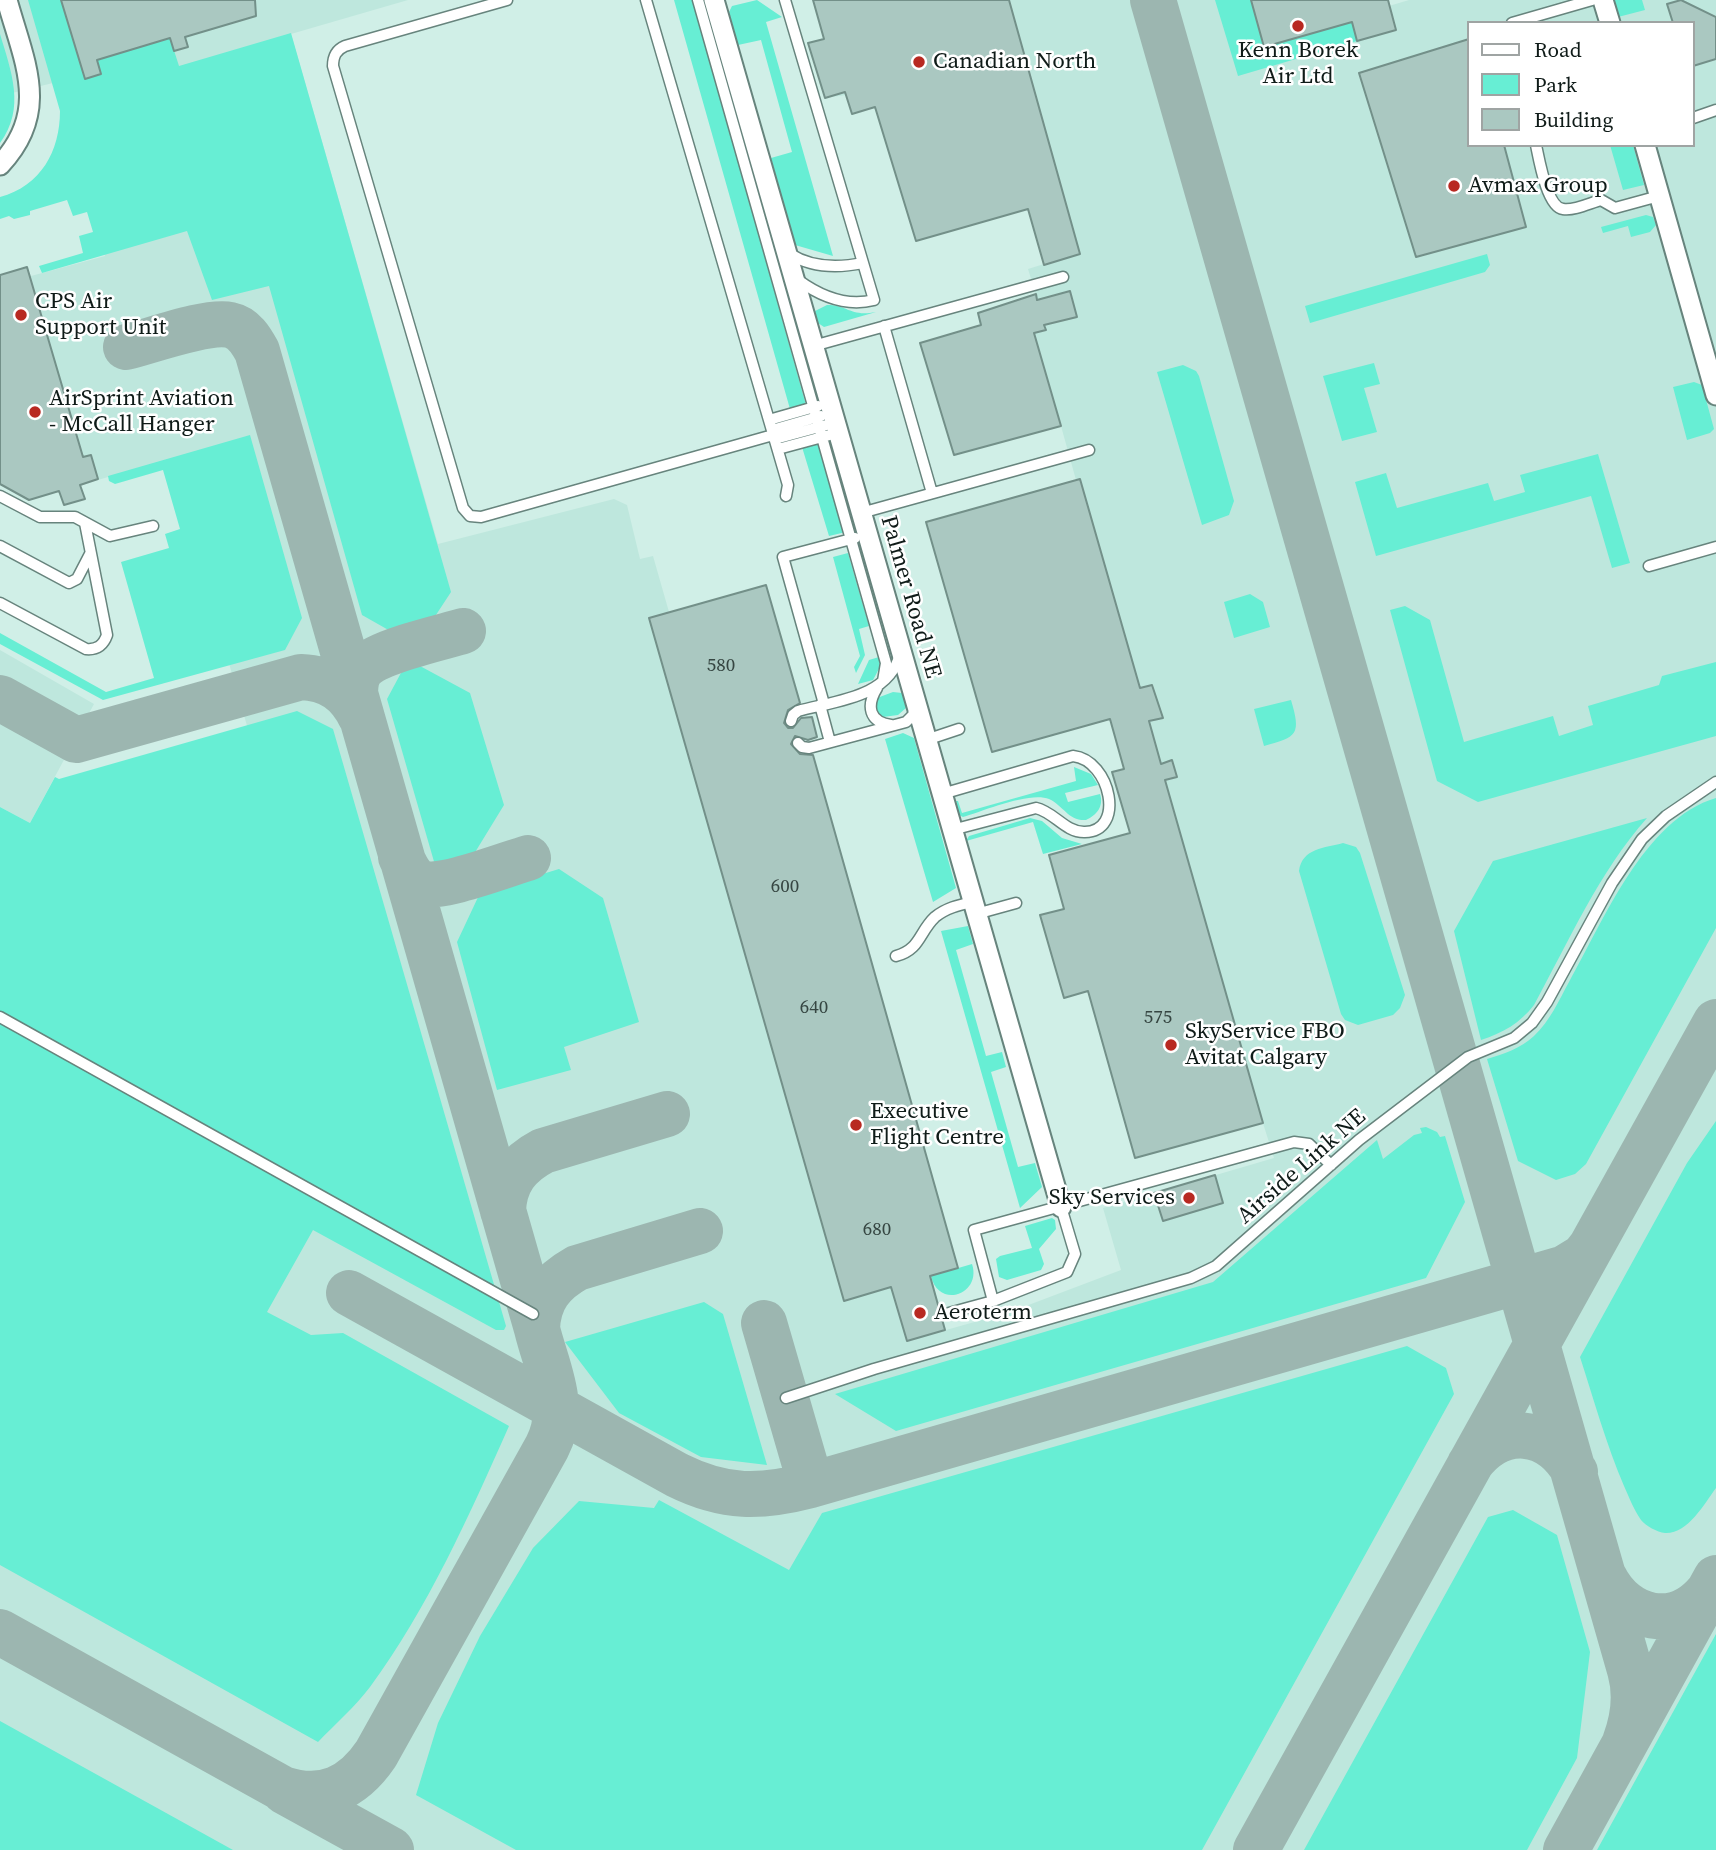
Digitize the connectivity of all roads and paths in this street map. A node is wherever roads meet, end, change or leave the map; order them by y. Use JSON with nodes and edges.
{"nodes":[{"id":1,"x":7,"y":0,"type":"edge"},
{"id":2,"x":507,"y":0,"type":"edge"},
{"id":3,"x":646,"y":0,"type":"edge"},
{"id":4,"x":698,"y":0,"type":"edge"},
{"id":5,"x":714,"y":0,"type":"edge"},
{"id":6,"x":785,"y":0,"type":"edge"},
{"id":7,"x":1592,"y":0,"type":"edge"},
{"id":8,"x":1603,"y":0,"type":"edge"},
{"id":9,"x":1519,"y":21,"type":"edge"},
{"id":10,"x":1609,"y":21,"type":"edge"},
{"id":11,"x":1716,"y":110,"type":"edge"},
{"id":12,"x":738,"y":113,"type":"junction"},
{"id":13,"x":1695,"y":117,"type":"edge"},
{"id":14,"x":1536,"y":147,"type":"edge"},
{"id":15,"x":1646,"y":147,"type":"edge"},
{"id":16,"x":0,"y":165,"type":"edge"},
{"id":17,"x":1659,"y":196,"type":"junction"},
{"id":18,"x":785,"y":251,"type":"junction"},
{"id":19,"x":863,"y":263,"type":"junction"},
{"id":20,"x":793,"y":275,"type":"junction"},
{"id":21,"x":1063,"y":277,"type":"dead end"},
{"id":22,"x":884,"y":327,"type":"junction"},
{"id":23,"x":813,"y":346,"type":"junction"},
{"id":24,"x":1716,"y":391,"type":"edge"},
{"id":25,"x":825,"y":420,"type":"junction"},
{"id":26,"x":773,"y":435,"type":"junction"},
{"id":27,"x":1089,"y":450,"type":"dead end"},
{"id":28,"x":932,"y":493,"type":"junction"},
{"id":29,"x":0,"y":496,"type":"edge"},
{"id":30,"x":786,"y":496,"type":"dead end"},
{"id":31,"x":860,"y":513,"type":"junction"},
{"id":32,"x":85,"y":523,"type":"junction"},
{"id":33,"x":153,"y":526,"type":"dead end"},
{"id":34,"x":859,"y":537,"type":"junction"},
{"id":35,"x":0,"y":546,"type":"edge"},
{"id":36,"x":1716,"y":547,"type":"edge"},
{"id":37,"x":90,"y":554,"type":"junction"},
{"id":38,"x":1649,"y":566,"type":"dead end"},
{"id":39,"x":0,"y":603,"type":"edge"},
{"id":40,"x":900,"y":650,"type":"junction"},
{"id":41,"x":881,"y":683,"type":"junction"},
{"id":42,"x":822,"y":704,"type":"junction"},
{"id":43,"x":916,"y":704,"type":"junction"},
{"id":44,"x":791,"y":721,"type":"dead end"},
{"id":45,"x":892,"y":725,"type":"junction"},
{"id":46,"x":959,"y":729,"type":"dead end"},
{"id":47,"x":926,"y":740,"type":"junction"},
{"id":48,"x":830,"y":742,"type":"junction"},
{"id":49,"x":798,"y":743,"type":"dead end"},
{"id":50,"x":1716,"y":782,"type":"edge"},
{"id":51,"x":941,"y":794,"type":"junction"},
{"id":52,"x":952,"y":831,"type":"junction"},
{"id":53,"x":1016,"y":903,"type":"dead end"},
{"id":54,"x":974,"y":908,"type":"junction"},
{"id":55,"x":896,"y":956,"type":"dead end"},
{"id":56,"x":0,"y":1017,"type":"edge"},
{"id":57,"x":1331,"y":1165,"type":"junction"},
{"id":58,"x":1061,"y":1207,"type":"junction"},
{"id":59,"x":993,"y":1301,"type":"junction"},
{"id":60,"x":949,"y":1312,"type":"dead end"},
{"id":61,"x":533,"y":1314,"type":"dead end"},
{"id":62,"x":786,"y":1398,"type":"dead end"}],
"edges":[{"from":1,"to":16,"type":"street"},
{"from":2,"to":26,"type":"lane"},
{"from":3,"to":26,"type":"lane"},
{"from":4,"to":12,"type":"lane"},
{"from":5,"to":12,"type":"street","name":"Palmer Road NE"},
{"from":6,"to":19,"type":"lane"},
{"from":7,"to":9,"type":"lane"},
{"from":8,"to":10,"type":"street"},
{"from":11,"to":13,"type":"lane"},
{"from":12,"to":18,"type":"street","name":"Palmer Road NE"},
{"from":12,"to":25,"type":"lane"},
{"from":14,"to":17,"type":"lane"},
{"from":15,"to":17,"type":"street"},
{"from":17,"to":24,"type":"street"},
{"from":18,"to":19,"type":"lane"},
{"from":18,"to":20,"type":"street","name":"Palmer Road NE"},
{"from":19,"to":20,"type":"lane"},
{"from":20,"to":23,"type":"street","name":"Palmer Road NE"},
{"from":21,"to":22,"type":"lane"},
{"from":22,"to":23,"type":"lane"},
{"from":22,"to":28,"type":"lane"},
{"from":23,"to":25,"type":"street","name":"Palmer Road NE"},
{"from":25,"to":26,"type":"lane"},
{"from":25,"to":26,"type":"lane"},
{"from":25,"to":31,"type":"street","name":"Palmer Road NE"},
{"from":25,"to":34,"type":"lane"},
{"from":26,"to":30,"type":"lane"},
{"from":27,"to":28,"type":"lane"},
{"from":28,"to":31,"type":"lane"},
{"from":29,"to":32,"type":"lane"},
{"from":31,"to":34,"type":"street","name":"Palmer Road NE"},
{"from":32,"to":33,"type":"lane"},
{"from":32,"to":37,"type":"lane"},
{"from":34,"to":40,"type":"street","name":"Palmer Road NE"},
{"from":34,"to":41,"type":"lane"},
{"from":34,"to":42,"type":"lane"},
{"from":35,"to":37,"type":"lane"},
{"from":36,"to":38,"type":"lane"},
{"from":37,"to":39,"type":"lane"},
{"from":40,"to":41,"type":"lane"},
{"from":40,"to":43,"type":"street","name":"Palmer Road NE"},
{"from":41,"to":42,"type":"lane"},
{"from":41,"to":45,"type":"lane"},
{"from":42,"to":44,"type":"lane"},
{"from":42,"to":48,"type":"lane"},
{"from":43,"to":45,"type":"lane"},
{"from":43,"to":47,"type":"street","name":"Palmer Road NE"},
{"from":45,"to":48,"type":"lane"},
{"from":46,"to":47,"type":"lane"},
{"from":47,"to":51,"type":"street","name":"Palmer Road NE"},
{"from":48,"to":49,"type":"lane"},
{"from":50,"to":57,"type":"lane","name":"Airside Link NE"},
{"from":51,"to":52,"type":"street","name":"Palmer Road NE"},
{"from":51,"to":52,"type":"lane"},
{"from":52,"to":54,"type":"street","name":"Palmer Road NE"},
{"from":53,"to":54,"type":"lane"},
{"from":54,"to":55,"type":"lane"},
{"from":54,"to":58,"type":"street","name":"Palmer Road NE"},
{"from":56,"to":61,"type":"lane"},
{"from":57,"to":58,"type":"lane"},
{"from":57,"to":62,"type":"lane","name":"Airside Link NE"},
{"from":58,"to":59,"type":"lane"},
{"from":58,"to":59,"type":"lane"},
{"from":59,"to":60,"type":"lane"}]}
